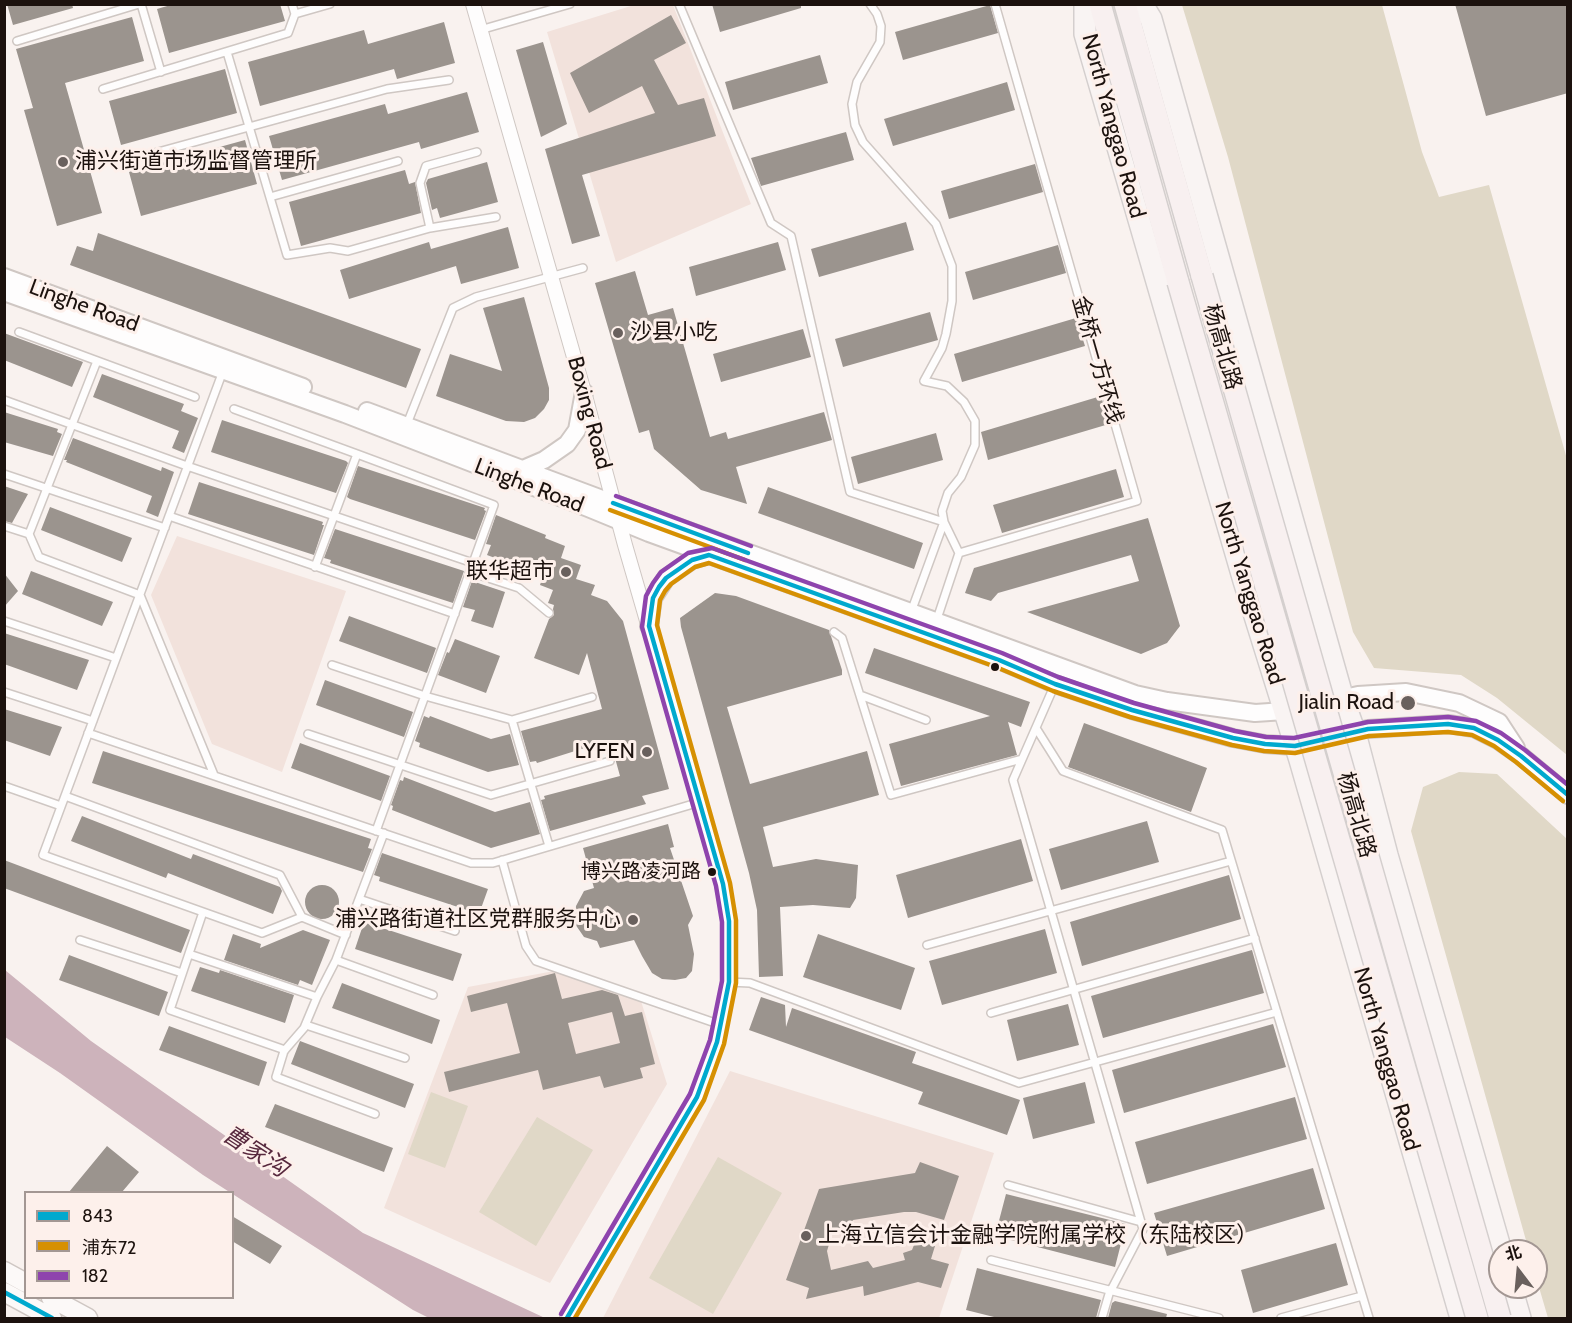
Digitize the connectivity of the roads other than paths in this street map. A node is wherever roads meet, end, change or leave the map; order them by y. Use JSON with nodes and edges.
{"nodes":[{"id":1,"x":140,"y":4,"type":"edge"},
{"id":2,"x":292,"y":4,"type":"edge"},
{"id":3,"x":330,"y":4,"type":"edge"},
{"id":4,"x":473,"y":4,"type":"edge"},
{"id":5,"x":570,"y":4,"type":"edge"},
{"id":6,"x":680,"y":4,"type":"edge"},
{"id":7,"x":870,"y":4,"type":"edge"},
{"id":8,"x":995,"y":4,"type":"edge"},
{"id":9,"x":1085,"y":4,"type":"edge"},
{"id":10,"x":1100,"y":4,"type":"edge"},
{"id":11,"x":1125,"y":4,"type":"edge"},
{"id":12,"x":1142,"y":4,"type":"edge"},
{"id":13,"x":295,"y":14,"type":"junction"},
{"id":14,"x":480,"y":30,"type":"junction"},
{"id":15,"x":17,"y":41,"type":"dead end"},
{"id":16,"x":227,"y":52,"type":"junction"},
{"id":17,"x":161,"y":72,"type":"junction"},
{"id":18,"x":449,"y":80,"type":"dead end"},
{"id":19,"x":103,"y":89,"type":"dead end"},
{"id":20,"x":249,"y":127,"type":"junction"},
{"id":21,"x":477,"y":152,"type":"dead end"},
{"id":22,"x":129,"y":160,"type":"dead end"},
{"id":23,"x":398,"y":161,"type":"dead end"},
{"id":24,"x":270,"y":197,"type":"junction"},
{"id":25,"x":496,"y":217,"type":"dead end"},
{"id":26,"x":430,"y":228,"type":"junction"},
{"id":27,"x":583,"y":268,"type":"dead end"},
{"id":28,"x":550,"y":276,"type":"junction"},
{"id":29,"x":1202,"y":276,"type":"joint"},
{"id":30,"x":4,"y":277,"type":"edge"},
{"id":31,"x":1178,"y":282,"type":"joint"},
{"id":32,"x":4,"y":292,"type":"edge"},
{"id":33,"x":19,"y":332,"type":"dead end"},
{"id":34,"x":97,"y":361,"type":"junction"},
{"id":35,"x":223,"y":370,"type":"junction"},
{"id":36,"x":584,"y":392,"type":"junction"},
{"id":37,"x":195,"y":397,"type":"dead end"},
{"id":38,"x":4,"y":400,"type":"edge"},
{"id":39,"x":234,"y":409,"type":"dead end"},
{"id":40,"x":73,"y":425,"type":"junction"},
{"id":41,"x":406,"y":426,"type":"junction"},
{"id":42,"x":357,"y":454,"type":"junction"},
{"id":43,"x":187,"y":466,"type":"junction"},
{"id":44,"x":523,"y":469,"type":"junction"},
{"id":45,"x":4,"y":474,"type":"edge"},
{"id":46,"x":47,"y":488,"type":"junction"},
{"id":47,"x":613,"y":503,"type":"junction"},
{"id":48,"x":169,"y":516,"type":"junction"},
{"id":49,"x":334,"y":516,"type":"junction"},
{"id":50,"x":618,"y":520,"type":"junction"},
{"id":51,"x":944,"y":522,"type":"junction"},
{"id":52,"x":4,"y":526,"type":"edge"},
{"id":53,"x":165,"y":528,"type":"junction"},
{"id":54,"x":29,"y":534,"type":"junction"},
{"id":55,"x":959,"y":553,"type":"junction"},
{"id":56,"x":709,"y":555,"type":"junction"},
{"id":57,"x":473,"y":563,"type":"junction"},
{"id":58,"x":315,"y":567,"type":"junction"},
{"id":59,"x":470,"y":572,"type":"junction"},
{"id":60,"x":140,"y":595,"type":"junction"},
{"id":61,"x":549,"y":613,"type":"dead end"},
{"id":62,"x":911,"y":613,"type":"junction"},
{"id":63,"x":455,"y":614,"type":"junction"},
{"id":64,"x":4,"y":621,"type":"edge"},
{"id":65,"x":936,"y":621,"type":"junction"},
{"id":66,"x":649,"y":626,"type":"junction"},
{"id":67,"x":834,"y":632,"type":"dead end"},
{"id":68,"x":116,"y":658,"type":"junction"},
{"id":69,"x":332,"y":665,"type":"dead end"},
{"id":70,"x":1055,"y":684,"type":"junction"},
{"id":71,"x":4,"y":692,"type":"edge"},
{"id":72,"x":860,"y":695,"type":"junction"},
{"id":73,"x":425,"y":696,"type":"junction"},
{"id":74,"x":592,"y":697,"type":"dead end"},
{"id":75,"x":1343,"y":699,"type":"junction"},
{"id":76,"x":1285,"y":711,"type":"junction"},
{"id":77,"x":512,"y":720,"type":"junction"},
{"id":78,"x":926,"y":720,"type":"dead end"},
{"id":79,"x":93,"y":721,"type":"junction"},
{"id":80,"x":1035,"y":728,"type":"junction"},
{"id":81,"x":88,"y":733,"type":"junction"},
{"id":82,"x":1355,"y":733,"type":"junction"},
{"id":83,"x":308,"y":734,"type":"dead end"},
{"id":84,"x":1295,"y":746,"type":"junction"},
{"id":85,"x":1521,"y":756,"type":"junction"},
{"id":86,"x":1022,"y":759,"type":"junction"},
{"id":87,"x":610,"y":761,"type":"dead end"},
{"id":88,"x":400,"y":765,"type":"junction"},
{"id":89,"x":214,"y":775,"type":"junction"},
{"id":90,"x":531,"y":784,"type":"junction"},
{"id":91,"x":4,"y":786,"type":"edge"},
{"id":92,"x":1568,"y":795,"type":"edge"},
{"id":93,"x":65,"y":796,"type":"junction"},
{"id":94,"x":700,"y":802,"type":"junction"},
{"id":95,"x":61,"y":806,"type":"junction"},
{"id":96,"x":376,"y":831,"type":"junction"},
{"id":97,"x":384,"y":833,"type":"junction"},
{"id":98,"x":549,"y":846,"type":"junction"},
{"id":99,"x":502,"y":860,"type":"junction"},
{"id":100,"x":1231,"y":861,"type":"junction"},
{"id":101,"x":359,"y":899,"type":"junction"},
{"id":102,"x":1050,"y":911,"type":"junction"},
{"id":103,"x":203,"y":912,"type":"junction"},
{"id":104,"x":302,"y":917,"type":"junction"},
{"id":105,"x":455,"y":931,"type":"dead end"},
{"id":106,"x":346,"y":934,"type":"junction"},
{"id":107,"x":1255,"y":938,"type":"junction"},
{"id":108,"x":80,"y":940,"type":"dead end"},
{"id":109,"x":927,"y":945,"type":"dead end"},
{"id":110,"x":189,"y":954,"type":"junction"},
{"id":111,"x":336,"y":960,"type":"junction"},
{"id":112,"x":182,"y":973,"type":"junction"},
{"id":113,"x":729,"y":982,"type":"junction"},
{"id":114,"x":1073,"y":990,"type":"junction"},
{"id":115,"x":432,"y":995,"type":"dead end"},
{"id":116,"x":317,"y":997,"type":"junction"},
{"id":117,"x":1277,"y":1011,"type":"junction"},
{"id":118,"x":991,"y":1013,"type":"dead end"},
{"id":119,"x":306,"y":1025,"type":"junction"},
{"id":120,"x":722,"y":1025,"type":"junction"},
{"id":121,"x":285,"y":1050,"type":"junction"},
{"id":122,"x":405,"y":1058,"type":"dead end"},
{"id":123,"x":1094,"y":1063,"type":"junction"},
{"id":124,"x":375,"y":1114,"type":"dead end"},
{"id":125,"x":1008,"y":1185,"type":"dead end"},
{"id":126,"x":1140,"y":1222,"type":"junction"},
{"id":127,"x":1498,"y":1239,"type":"edge"},
{"id":128,"x":991,"y":1260,"type":"dead end"},
{"id":129,"x":4,"y":1271,"type":"edge"},
{"id":130,"x":24,"y":1282,"type":"edge"},
{"id":131,"x":1110,"y":1291,"type":"junction"},
{"id":132,"x":4,"y":1292,"type":"edge"},
{"id":133,"x":1362,"y":1296,"type":"junction"},
{"id":134,"x":53,"y":1299,"type":"edge"},
{"id":135,"x":1514,"y":1299,"type":"edge"},
{"id":136,"x":52,"y":1318,"type":"edge"},
{"id":137,"x":88,"y":1318,"type":"edge"},
{"id":138,"x":567,"y":1318,"type":"edge"},
{"id":139,"x":1102,"y":1318,"type":"edge"},
{"id":140,"x":1219,"y":1318,"type":"edge"},
{"id":141,"x":1281,"y":1318,"type":"edge"},
{"id":142,"x":1369,"y":1318,"type":"edge"},
{"id":143,"x":1461,"y":1318,"type":"edge"},
{"id":144,"x":1477,"y":1318,"type":"edge"},
{"id":145,"x":1500,"y":1318,"type":"edge"},
{"id":146,"x":1520,"y":1318,"type":"edge"}],
"edges":[{"from":1,"to":15,"type":"lane"},
{"from":1,"to":17,"type":"lane"},
{"from":2,"to":13,"type":"lane"},
{"from":3,"to":13,"type":"lane"},
{"from":4,"to":14,"type":"street","name":"Boxing Road"},
{"from":5,"to":14,"type":"lane"},
{"from":6,"to":51,"type":"lane"},
{"from":7,"to":51,"type":"lane"},
{"from":8,"to":55,"type":"lane","name":"金桥一方环线"},
{"from":9,"to":76,"type":"main road","name":"North Yanggao Road"},
{"from":10,"to":31,"type":"highway","name":"North Yanggao Road"},
{"from":11,"to":29,"type":"highway","name":"North Yanggao Road"},
{"from":12,"to":75,"type":"main road"},
{"from":13,"to":16,"type":"lane"},
{"from":14,"to":28,"type":"street","name":"Boxing Road"},
{"from":16,"to":17,"type":"lane"},
{"from":16,"to":20,"type":"lane"},
{"from":17,"to":19,"type":"lane"},
{"from":18,"to":20,"type":"lane"},
{"from":20,"to":22,"type":"lane"},
{"from":20,"to":24,"type":"lane"},
{"from":21,"to":26,"type":"lane"},
{"from":23,"to":24,"type":"lane"},
{"from":24,"to":26,"type":"lane"},
{"from":25,"to":26,"type":"lane"},
{"from":27,"to":28,"type":"lane"},
{"from":28,"to":36,"type":"street","name":"Boxing Road"},
{"from":28,"to":41,"type":"lane"},
{"from":29,"to":145,"type":"highway","name":"杨高北路","bridge":true},
{"from":30,"to":41,"type":"street","name":"Linghe Road"},
{"from":31,"to":144,"type":"highway","name":"杨高北路","bridge":true},
{"from":32,"to":35,"type":"street","name":"Linghe Road"},
{"from":33,"to":34,"type":"lane"},
{"from":34,"to":37,"type":"lane"},
{"from":34,"to":40,"type":"lane"},
{"from":35,"to":43,"type":"lane"},
{"from":35,"to":50,"type":"street","name":"Linghe Road"},
{"from":36,"to":44,"type":"street"},
{"from":36,"to":47,"type":"street","name":"Boxing Road"},
{"from":38,"to":40,"type":"lane"},
{"from":39,"to":42,"type":"lane"},
{"from":40,"to":43,"type":"lane"},
{"from":40,"to":46,"type":"lane"},
{"from":41,"to":44,"type":"street","name":"Linghe Road"},
{"from":42,"to":49,"type":"lane"},
{"from":42,"to":57,"type":"lane"},
{"from":43,"to":48,"type":"lane"},
{"from":43,"to":49,"type":"lane"},
{"from":44,"to":47,"type":"street","name":"Linghe Road"},
{"from":45,"to":46,"type":"lane"},
{"from":46,"to":53,"type":"lane"},
{"from":46,"to":54,"type":"lane"},
{"from":47,"to":50,"type":"street","name":"Boxing Road"},
{"from":47,"to":62,"type":"street","name":"Linghe Road"},
{"from":48,"to":53,"type":"lane"},
{"from":48,"to":58,"type":"lane"},
{"from":49,"to":57,"type":"lane"},
{"from":49,"to":58,"type":"lane"},
{"from":50,"to":56,"type":"street","name":"Linghe Road"},
{"from":50,"to":66,"type":"street","name":"Boxing Road"},
{"from":51,"to":55,"type":"lane"},
{"from":51,"to":62,"type":"lane"},
{"from":52,"to":54,"type":"lane"},
{"from":53,"to":60,"type":"lane"},
{"from":54,"to":60,"type":"lane"},
{"from":55,"to":65,"type":"lane"},
{"from":56,"to":66,"type":"street"},
{"from":56,"to":70,"type":"street","name":"Linghe Road"},
{"from":57,"to":59,"type":"lane"},
{"from":58,"to":63,"type":"lane"},
{"from":59,"to":61,"type":"lane"},
{"from":59,"to":63,"type":"lane"},
{"from":60,"to":68,"type":"lane"},
{"from":60,"to":89,"type":"lane"},
{"from":62,"to":65,"type":"street","name":"Linghe Road"},
{"from":63,"to":73,"type":"lane"},
{"from":64,"to":68,"type":"lane"},
{"from":65,"to":76,"type":"street","name":"Linghe Road"},
{"from":66,"to":94,"type":"street","name":"Boxing Road"},
{"from":67,"to":72,"type":"lane"},
{"from":68,"to":79,"type":"lane"},
{"from":69,"to":73,"type":"lane"},
{"from":70,"to":80,"type":"lane"},
{"from":70,"to":84,"type":"street","name":"Linghe Road"},
{"from":71,"to":79,"type":"lane"},
{"from":72,"to":78,"type":"lane"},
{"from":72,"to":86,"type":"lane"},
{"from":73,"to":77,"type":"lane"},
{"from":73,"to":88,"type":"lane"},
{"from":74,"to":77,"type":"lane"},
{"from":75,"to":76,"type":"street","name":"Linghe Road"},
{"from":75,"to":82,"type":"main road"},
{"from":75,"to":85,"type":"street","name":"Linghe Road"},
{"from":76,"to":84,"type":"main road","name":"North Yanggao Road"},
{"from":77,"to":90,"type":"lane"},
{"from":79,"to":81,"type":"lane"},
{"from":80,"to":86,"type":"lane"},
{"from":80,"to":100,"type":"lane"},
{"from":81,"to":89,"type":"lane"},
{"from":81,"to":93,"type":"lane"},
{"from":82,"to":84,"type":"street"},
{"from":82,"to":85,"type":"street"},
{"from":82,"to":127,"type":"main road"},
{"from":83,"to":88,"type":"lane"},
{"from":84,"to":143,"type":"main road","name":"North Yanggao Road"},
{"from":85,"to":92,"type":"street"},
{"from":86,"to":102,"type":"lane"},
{"from":87,"to":90,"type":"lane"},
{"from":88,"to":90,"type":"lane"},
{"from":88,"to":96,"type":"lane"},
{"from":89,"to":96,"type":"lane"},
{"from":90,"to":98,"type":"lane"},
{"from":91,"to":95,"type":"lane"},
{"from":93,"to":95,"type":"lane"},
{"from":93,"to":104,"type":"lane"},
{"from":94,"to":98,"type":"lane"},
{"from":94,"to":113,"type":"street","name":"Boxing Road"},
{"from":95,"to":103,"type":"lane"},
{"from":96,"to":97,"type":"lane"},
{"from":97,"to":99,"type":"lane"},
{"from":97,"to":101,"type":"lane"},
{"from":98,"to":99,"type":"lane"},
{"from":99,"to":120,"type":"lane"},
{"from":100,"to":102,"type":"lane"},
{"from":100,"to":107,"type":"lane"},
{"from":101,"to":105,"type":"lane"},
{"from":101,"to":106,"type":"lane"},
{"from":102,"to":109,"type":"lane"},
{"from":102,"to":114,"type":"lane"},
{"from":103,"to":104,"type":"lane"},
{"from":103,"to":110,"type":"lane"},
{"from":104,"to":106,"type":"lane"},
{"from":106,"to":111,"type":"lane"},
{"from":107,"to":114,"type":"lane"},
{"from":107,"to":117,"type":"lane"},
{"from":108,"to":112,"type":"lane"},
{"from":110,"to":112,"type":"lane"},
{"from":110,"to":116,"type":"lane"},
{"from":111,"to":115,"type":"lane"},
{"from":111,"to":116,"type":"lane"},
{"from":112,"to":121,"type":"lane"},
{"from":113,"to":120,"type":"street","name":"Boxing Road"},
{"from":113,"to":123,"type":"lane"},
{"from":114,"to":118,"type":"lane"},
{"from":114,"to":123,"type":"lane"},
{"from":116,"to":119,"type":"lane"},
{"from":117,"to":123,"type":"lane"},
{"from":117,"to":133,"type":"lane"},
{"from":119,"to":121,"type":"lane"},
{"from":119,"to":122,"type":"lane"},
{"from":120,"to":138,"type":"street","name":"Boxing Road"},
{"from":121,"to":124,"type":"lane"},
{"from":123,"to":126,"type":"lane"},
{"from":125,"to":126,"type":"lane"},
{"from":126,"to":131,"type":"lane"},
{"from":128,"to":131,"type":"lane"},
{"from":129,"to":130,"type":"main road"},
{"from":131,"to":139,"type":"lane"},
{"from":131,"to":140,"type":"lane"},
{"from":132,"to":136,"type":"main road"},
{"from":133,"to":141,"type":"lane"},
{"from":133,"to":142,"type":"lane"},
{"from":134,"to":137,"type":"main road"},
{"from":135,"to":146,"type":"main road"}]}
